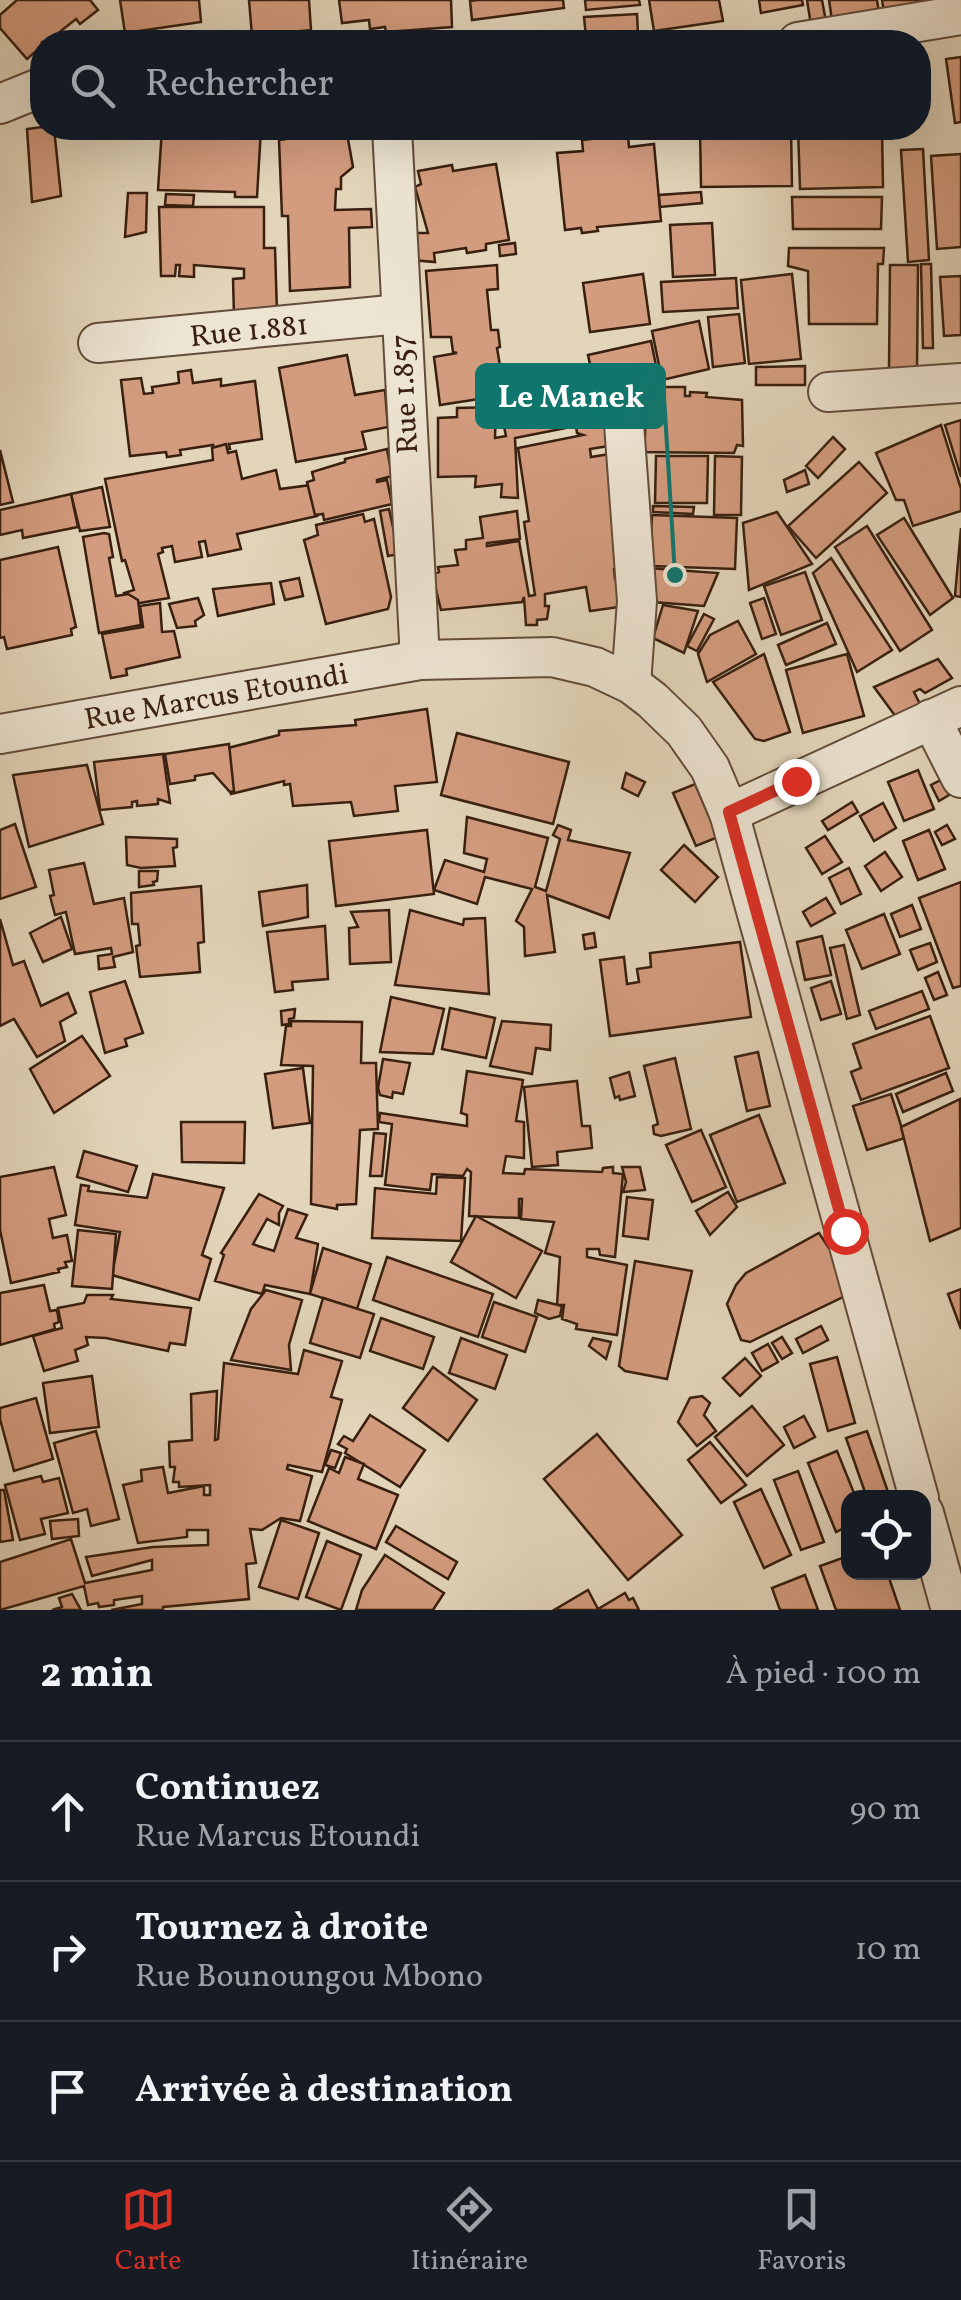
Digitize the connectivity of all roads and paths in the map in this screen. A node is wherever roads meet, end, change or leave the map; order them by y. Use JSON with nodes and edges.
{"nodes":[{"id":1,"x":961,"y":15,"type":"edge"},
{"id":2,"x":870,"y":30,"type":"edge"},
{"id":3,"x":30,"y":92,"type":"edge"},
{"id":4,"x":0,"y":104,"type":"edge"},
{"id":5,"x":393,"y":140,"type":"edge"},
{"id":6,"x":400,"y":314,"type":"junction"},
{"id":7,"x":98,"y":343,"type":"dead end"},
{"id":8,"x":961,"y":383,"type":"edge"},
{"id":9,"x":828,"y":392,"type":"dead end"},
{"id":10,"x":622,"y":397,"type":"dead end"},
{"id":11,"x":420,"y":660,"type":"junction"},
{"id":12,"x":631,"y":684,"type":"junction"},
{"id":13,"x":946,"y":712,"type":"edge"},
{"id":14,"x":0,"y":734,"type":"edge"},
{"id":15,"x":961,"y":778,"type":"edge"},
{"id":16,"x":729,"y":812,"type":"junction"},
{"id":17,"x":917,"y":1490,"type":"edge"},
{"id":18,"x":931,"y":1539,"type":"edge"},
{"id":19,"x":950,"y":1610,"type":"edge"}],
"edges":[{"from":1,"to":2,"type":"street"},
{"from":3,"to":4,"type":"street"},
{"from":5,"to":6,"type":"street","name":"Rue 1.857"},
{"from":6,"to":7,"type":"street","name":"Rue 1.881"},
{"from":6,"to":11,"type":"street","name":"Rue 1.857"},
{"from":8,"to":9,"type":"street"},
{"from":10,"to":12,"type":"street"},
{"from":11,"to":12,"type":"street","name":"Rue Marcus Etoundi"},
{"from":11,"to":14,"type":"street","name":"Rue Marcus Etoundi"},
{"from":12,"to":16,"type":"street","name":"Rue Marcus Etoundi"},
{"from":13,"to":15,"type":"street"},
{"from":13,"to":16,"type":"street"},
{"from":16,"to":17,"type":"street","name":"Rue Marcus Etoundi"},
{"from":18,"to":19,"type":"street"}]}
